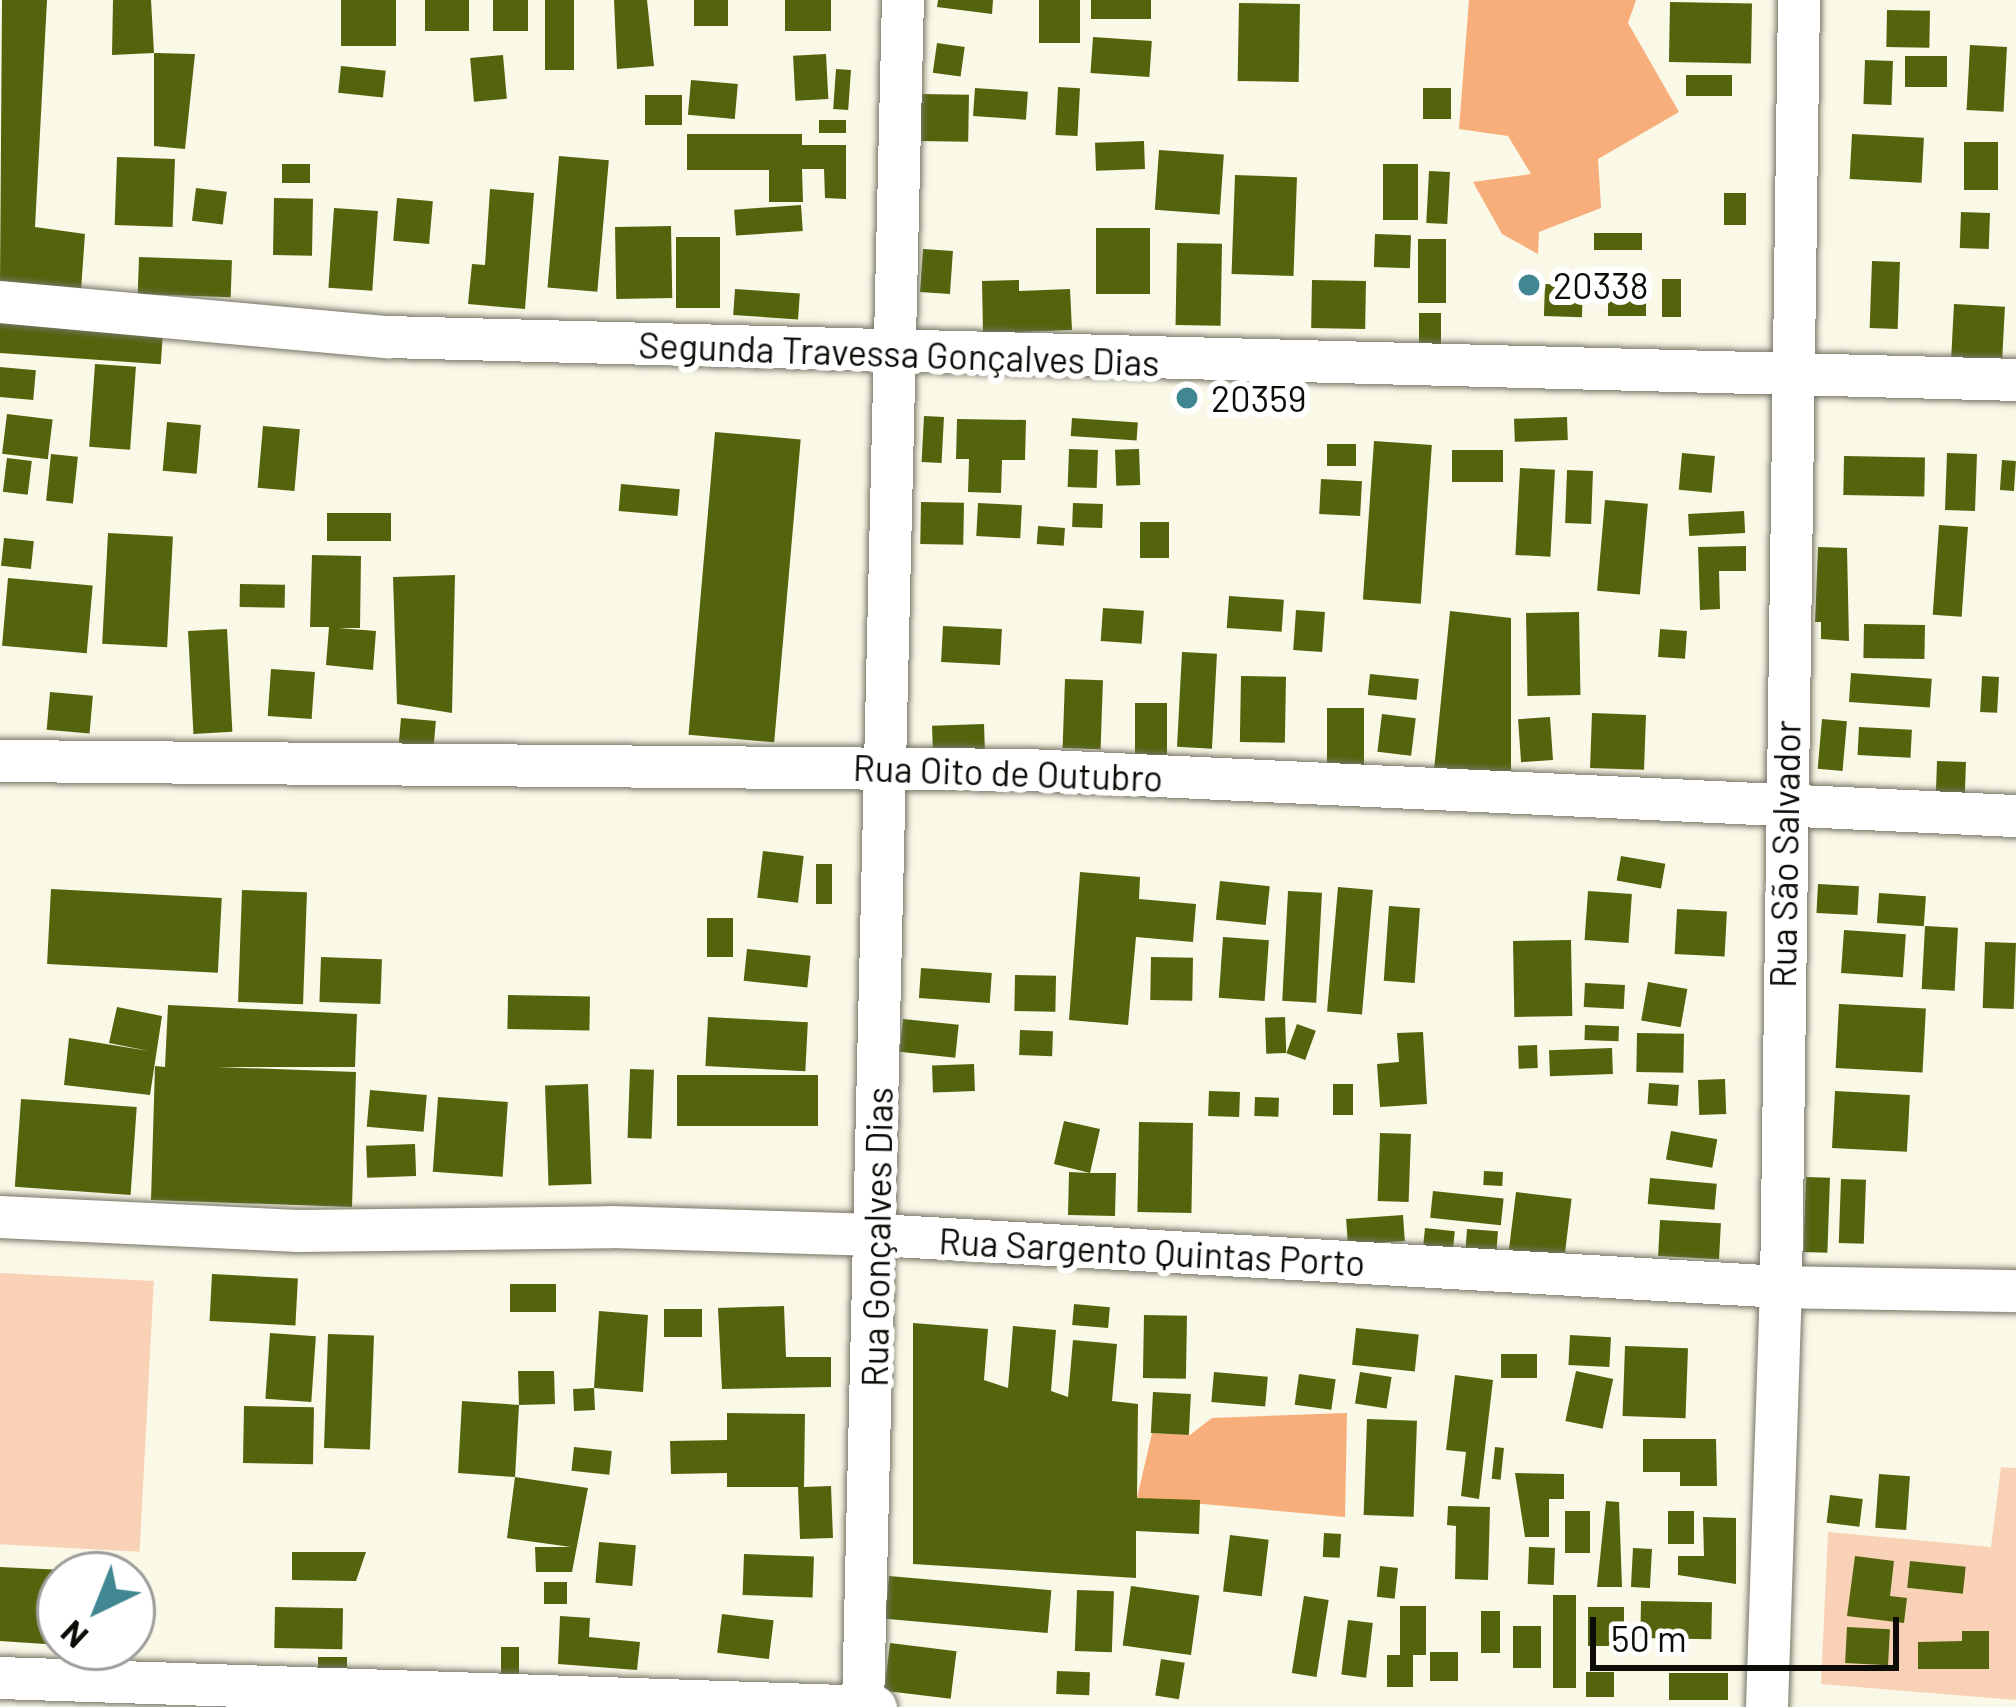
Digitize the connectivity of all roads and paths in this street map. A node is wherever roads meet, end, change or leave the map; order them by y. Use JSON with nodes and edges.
{"nodes":[{"id":1,"x":903,"y":0,"type":"edge"},
{"id":2,"x":1799,"y":0,"type":"edge"},
{"id":3,"x":0,"y":302,"type":"edge"},
{"id":4,"x":892,"y":356,"type":"junction"},
{"id":5,"x":1790,"y":372,"type":"junction"},
{"id":6,"x":2016,"y":380,"type":"edge"},
{"id":7,"x":0,"y":761,"type":"edge"},
{"id":8,"x":885,"y":767,"type":"junction"},
{"id":9,"x":1784,"y":810,"type":"junction"},
{"id":10,"x":2016,"y":816,"type":"edge"},
{"id":11,"x":0,"y":1216,"type":"edge"},
{"id":12,"x":877,"y":1234,"type":"junction"},
{"id":13,"x":1781,"y":1287,"type":"junction"},
{"id":14,"x":2016,"y":1291,"type":"edge"},
{"id":15,"x":0,"y":1678,"type":"edge"},
{"id":16,"x":863,"y":1707,"type":"edge"},
{"id":17,"x":876,"y":1707,"type":"edge"},
{"id":18,"x":1766,"y":1707,"type":"edge"}],
"edges":[{"from":1,"to":4,"type":"street","name":"Rua Gonçalves Dias"},
{"from":2,"to":5,"type":"street","name":"Rua São Salvador"},
{"from":3,"to":4,"type":"street","name":"Segunda Travessa Gonçalves Dias"},
{"from":4,"to":5,"type":"street","name":"Segunda Travessa Gonçalves Dias"},
{"from":4,"to":8,"type":"street","name":"Rua Gonçalves Dias"},
{"from":5,"to":6,"type":"street","name":"Segunda Travessa Gonçalves Dias"},
{"from":5,"to":9,"type":"street","name":"Rua São Salvador"},
{"from":7,"to":8,"type":"street","name":"Rua Oito de Outubro"},
{"from":8,"to":9,"type":"street","name":"Rua Oito de Outubro"},
{"from":8,"to":12,"type":"street","name":"Rua Gonçalves Dias"},
{"from":9,"to":10,"type":"street","name":"Rua Oito de Outubro"},
{"from":9,"to":13,"type":"street","name":"Rua São Salvador"},
{"from":11,"to":12,"type":"street","name":"Rua Sargento Quintas Porto"},
{"from":12,"to":13,"type":"street","name":"Rua Sargento Quintas Porto"},
{"from":12,"to":16,"type":"street","name":"Rua Gonçalves Dias"},
{"from":13,"to":14,"type":"street","name":"Rua Sargento Quintas Porto"},
{"from":13,"to":18,"type":"street","name":"Rua São Salvador"},
{"from":15,"to":16,"type":"street"},
{"from":16,"to":17,"type":"street"}]}
